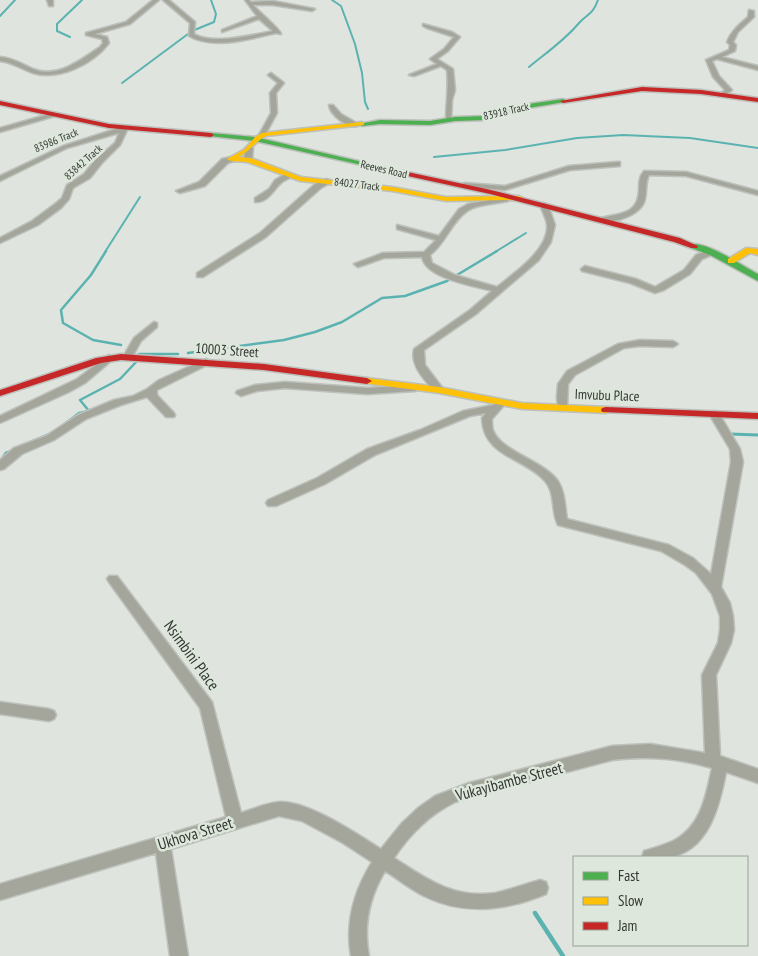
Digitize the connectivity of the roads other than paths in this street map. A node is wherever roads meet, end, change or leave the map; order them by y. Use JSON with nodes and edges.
{"nodes":[{"id":1,"x":156,"y":0,"type":"edge"},
{"id":2,"x":166,"y":0,"type":"edge"},
{"id":3,"x":248,"y":2,"type":"edge"},
{"id":4,"x":312,"y":9,"type":"dead end"},
{"id":5,"x":751,"y":10,"type":"dead end"},
{"id":6,"x":260,"y":17,"type":"junction"},
{"id":7,"x":425,"y":25,"type":"dead end"},
{"id":8,"x":224,"y":31,"type":"dead end"},
{"id":9,"x":712,"y":58,"type":"junction"},
{"id":10,"x":0,"y":59,"type":"edge"},
{"id":11,"x":440,"y":64,"type":"junction"},
{"id":12,"x":758,"y":68,"type":"edge"},
{"id":13,"x":271,"y":75,"type":"dead end"},
{"id":14,"x":412,"y":75,"type":"dead end"},
{"id":15,"x":725,"y":91,"type":"junction"},
{"id":16,"x":758,"y":100,"type":"edge"},
{"id":17,"x":0,"y":103,"type":"edge"},
{"id":18,"x":332,"y":106,"type":"dead end"},
{"id":19,"x":53,"y":116,"type":"junction"},
{"id":20,"x":449,"y":120,"type":"junction"},
{"id":21,"x":357,"y":125,"type":"junction"},
{"id":22,"x":124,"y":129,"type":"junction"},
{"id":23,"x":0,"y":130,"type":"edge"},
{"id":24,"x":255,"y":141,"type":"junction"},
{"id":25,"x":231,"y":159,"type":"junction"},
{"id":26,"x":248,"y":160,"type":"junction"},
{"id":27,"x":618,"y":164,"type":"dead end"},
{"id":28,"x":288,"y":176,"type":"junction"},
{"id":29,"x":0,"y":179,"type":"edge"},
{"id":30,"x":329,"y":181,"type":"junction"},
{"id":31,"x":460,"y":185,"type":"junction"},
{"id":32,"x":180,"y":191,"type":"dead end"},
{"id":33,"x":758,"y":192,"type":"edge"},
{"id":34,"x":519,"y":198,"type":"junction"},
{"id":35,"x":505,"y":199,"type":"junction"},
{"id":36,"x":258,"y":200,"type":"dead end"},
{"id":37,"x":544,"y":205,"type":"junction"},
{"id":38,"x":604,"y":220,"type":"junction"},
{"id":39,"x":400,"y":227,"type":"dead end"},
{"id":40,"x":441,"y":239,"type":"junction"},
{"id":41,"x":0,"y":241,"type":"edge"},
{"id":42,"x":755,"y":250,"type":"edge"},
{"id":43,"x":711,"y":252,"type":"junction"},
{"id":44,"x":426,"y":254,"type":"junction"},
{"id":45,"x":731,"y":261,"type":"junction"},
{"id":46,"x":358,"y":264,"type":"dead end"},
{"id":47,"x":585,"y":269,"type":"dead end"},
{"id":48,"x":200,"y":275,"type":"dead end"},
{"id":49,"x":758,"y":278,"type":"edge"},
{"id":50,"x":498,"y":290,"type":"junction"},
{"id":51,"x":154,"y":325,"type":"dead end"},
{"id":52,"x":672,"y":344,"type":"dead end"},
{"id":53,"x":128,"y":357,"type":"junction"},
{"id":54,"x":109,"y":358,"type":"junction"},
{"id":55,"x":206,"y":362,"type":"junction"},
{"id":56,"x":416,"y":388,"type":"junction"},
{"id":57,"x":439,"y":390,"type":"junction"},
{"id":58,"x":151,"y":391,"type":"junction"},
{"id":59,"x":0,"y":393,"type":"edge"},
{"id":60,"x":241,"y":393,"type":"dead end"},
{"id":61,"x":456,"y":394,"type":"joint"},
{"id":62,"x":498,"y":405,"type":"junction"},
{"id":63,"x":562,"y":408,"type":"junction"},
{"id":64,"x":714,"y":414,"type":"junction"},
{"id":65,"x":170,"y":415,"type":"dead end"},
{"id":66,"x":758,"y":416,"type":"edge"},
{"id":67,"x":0,"y":420,"type":"edge"},
{"id":68,"x":0,"y":466,"type":"edge"},
{"id":69,"x":272,"y":502,"type":"dead end"},
{"id":70,"x":113,"y":579,"type":"dead end"},
{"id":71,"x":715,"y":587,"type":"junction"},
{"id":72,"x":0,"y":708,"type":"edge"},
{"id":73,"x":49,"y":715,"type":"dead end"},
{"id":74,"x":717,"y":763,"type":"junction"},
{"id":75,"x":758,"y":776,"type":"edge"},
{"id":76,"x":235,"y":820,"type":"junction"},
{"id":77,"x":162,"y":843,"type":"junction"},
{"id":78,"x":652,"y":856,"type":"edge"},
{"id":79,"x":383,"y":859,"type":"junction"},
{"id":80,"x":540,"y":888,"type":"dead end"},
{"id":81,"x":0,"y":892,"type":"edge"},
{"id":82,"x":179,"y":956,"type":"edge"},
{"id":83,"x":360,"y":956,"type":"edge"}],
"edges":[{"from":1,"to":10,"type":"street"},
{"from":2,"to":6,"type":"street"},
{"from":3,"to":4,"type":"street"},
{"from":3,"to":6,"type":"street"},
{"from":5,"to":9,"type":"street"},
{"from":6,"to":8,"type":"street"},
{"from":7,"to":11,"type":"street"},
{"from":9,"to":12,"type":"street"},
{"from":9,"to":15,"type":"street"},
{"from":11,"to":14,"type":"street"},
{"from":11,"to":20,"type":"street"},
{"from":13,"to":24,"type":"street"},
{"from":15,"to":16,"type":"street","name":"83918 Track"},
{"from":15,"to":20,"type":"street","name":"83918 Track"},
{"from":17,"to":19,"type":"street","name":"Reeves Road"},
{"from":18,"to":21,"type":"street"},
{"from":19,"to":22,"type":"street","name":"Reeves Road"},
{"from":19,"to":23,"type":"street"},
{"from":20,"to":21,"type":"street","name":"83918 Track"},
{"from":21,"to":24,"type":"street","name":"83918 Track"},
{"from":22,"to":24,"type":"street","name":"Reeves Road"},
{"from":22,"to":29,"type":"street","name":"83986 Track"},
{"from":22,"to":41,"type":"street","name":"83842 Track"},
{"from":24,"to":25,"type":"street"},
{"from":24,"to":26,"type":"street"},
{"from":24,"to":31,"type":"street","name":"Reeves Road"},
{"from":25,"to":26,"type":"street","name":"84027 Track"},
{"from":25,"to":32,"type":"street"},
{"from":26,"to":28,"type":"street","name":"84027 Track"},
{"from":27,"to":31,"type":"street"},
{"from":28,"to":30,"type":"street","name":"84027 Track"},
{"from":28,"to":36,"type":"street"},
{"from":30,"to":35,"type":"street","name":"84027 Track"},
{"from":30,"to":48,"type":"street"},
{"from":31,"to":34,"type":"street","name":"Reeves Road"},
{"from":33,"to":38,"type":"street"},
{"from":34,"to":35,"type":"street","name":"84027 Track"},
{"from":34,"to":37,"type":"street","name":"Reeves Road"},
{"from":35,"to":40,"type":"street"},
{"from":37,"to":38,"type":"street","name":"Reeves Road"},
{"from":37,"to":50,"type":"street"},
{"from":38,"to":43,"type":"street","name":"Reeves Road"},
{"from":39,"to":40,"type":"street"},
{"from":40,"to":44,"type":"street"},
{"from":42,"to":45,"type":"street"},
{"from":43,"to":45,"type":"street","name":"Reeves Road"},
{"from":43,"to":47,"type":"street"},
{"from":44,"to":46,"type":"street"},
{"from":44,"to":50,"type":"street"},
{"from":45,"to":49,"type":"street","name":"Reeves Road"},
{"from":50,"to":57,"type":"street"},
{"from":51,"to":53,"type":"street"},
{"from":52,"to":63,"type":"street"},
{"from":53,"to":54,"type":"street","name":"10003 Street"},
{"from":53,"to":55,"type":"street","name":"10003 Street"},
{"from":54,"to":59,"type":"street","name":"10003 Street"},
{"from":54,"to":67,"type":"street"},
{"from":55,"to":56,"type":"street","name":"10003 Street"},
{"from":55,"to":58,"type":"street"},
{"from":56,"to":57,"type":"street","name":"10003 Street"},
{"from":56,"to":60,"type":"street"},
{"from":57,"to":61,"type":"street","name":"10003 Street"},
{"from":58,"to":65,"type":"street"},
{"from":58,"to":68,"type":"street"},
{"from":61,"to":62,"type":"street","name":"Imvubu Place"},
{"from":62,"to":63,"type":"street","name":"Imvubu Place"},
{"from":62,"to":69,"type":"street"},
{"from":62,"to":71,"type":"street"},
{"from":63,"to":64,"type":"street","name":"Imvubu Place"},
{"from":64,"to":66,"type":"street","name":"Imvubu Place"},
{"from":64,"to":71,"type":"street"},
{"from":70,"to":76,"type":"street","name":"Nsimbini Place"},
{"from":71,"to":74,"type":"street"},
{"from":72,"to":73,"type":"street"},
{"from":74,"to":75,"type":"street","name":"Vukayibambe Street"},
{"from":74,"to":78,"type":"street"},
{"from":74,"to":79,"type":"street","name":"Vukayibambe Street"},
{"from":76,"to":77,"type":"street","name":"Ukhova Street"},
{"from":76,"to":79,"type":"street","name":"Ukhova Street"},
{"from":77,"to":81,"type":"street","name":"Ukhova Street"},
{"from":77,"to":82,"type":"street"},
{"from":79,"to":80,"type":"street","name":"Ukhova Street"},
{"from":79,"to":83,"type":"street","name":"Vukayibambe Street"}]}
